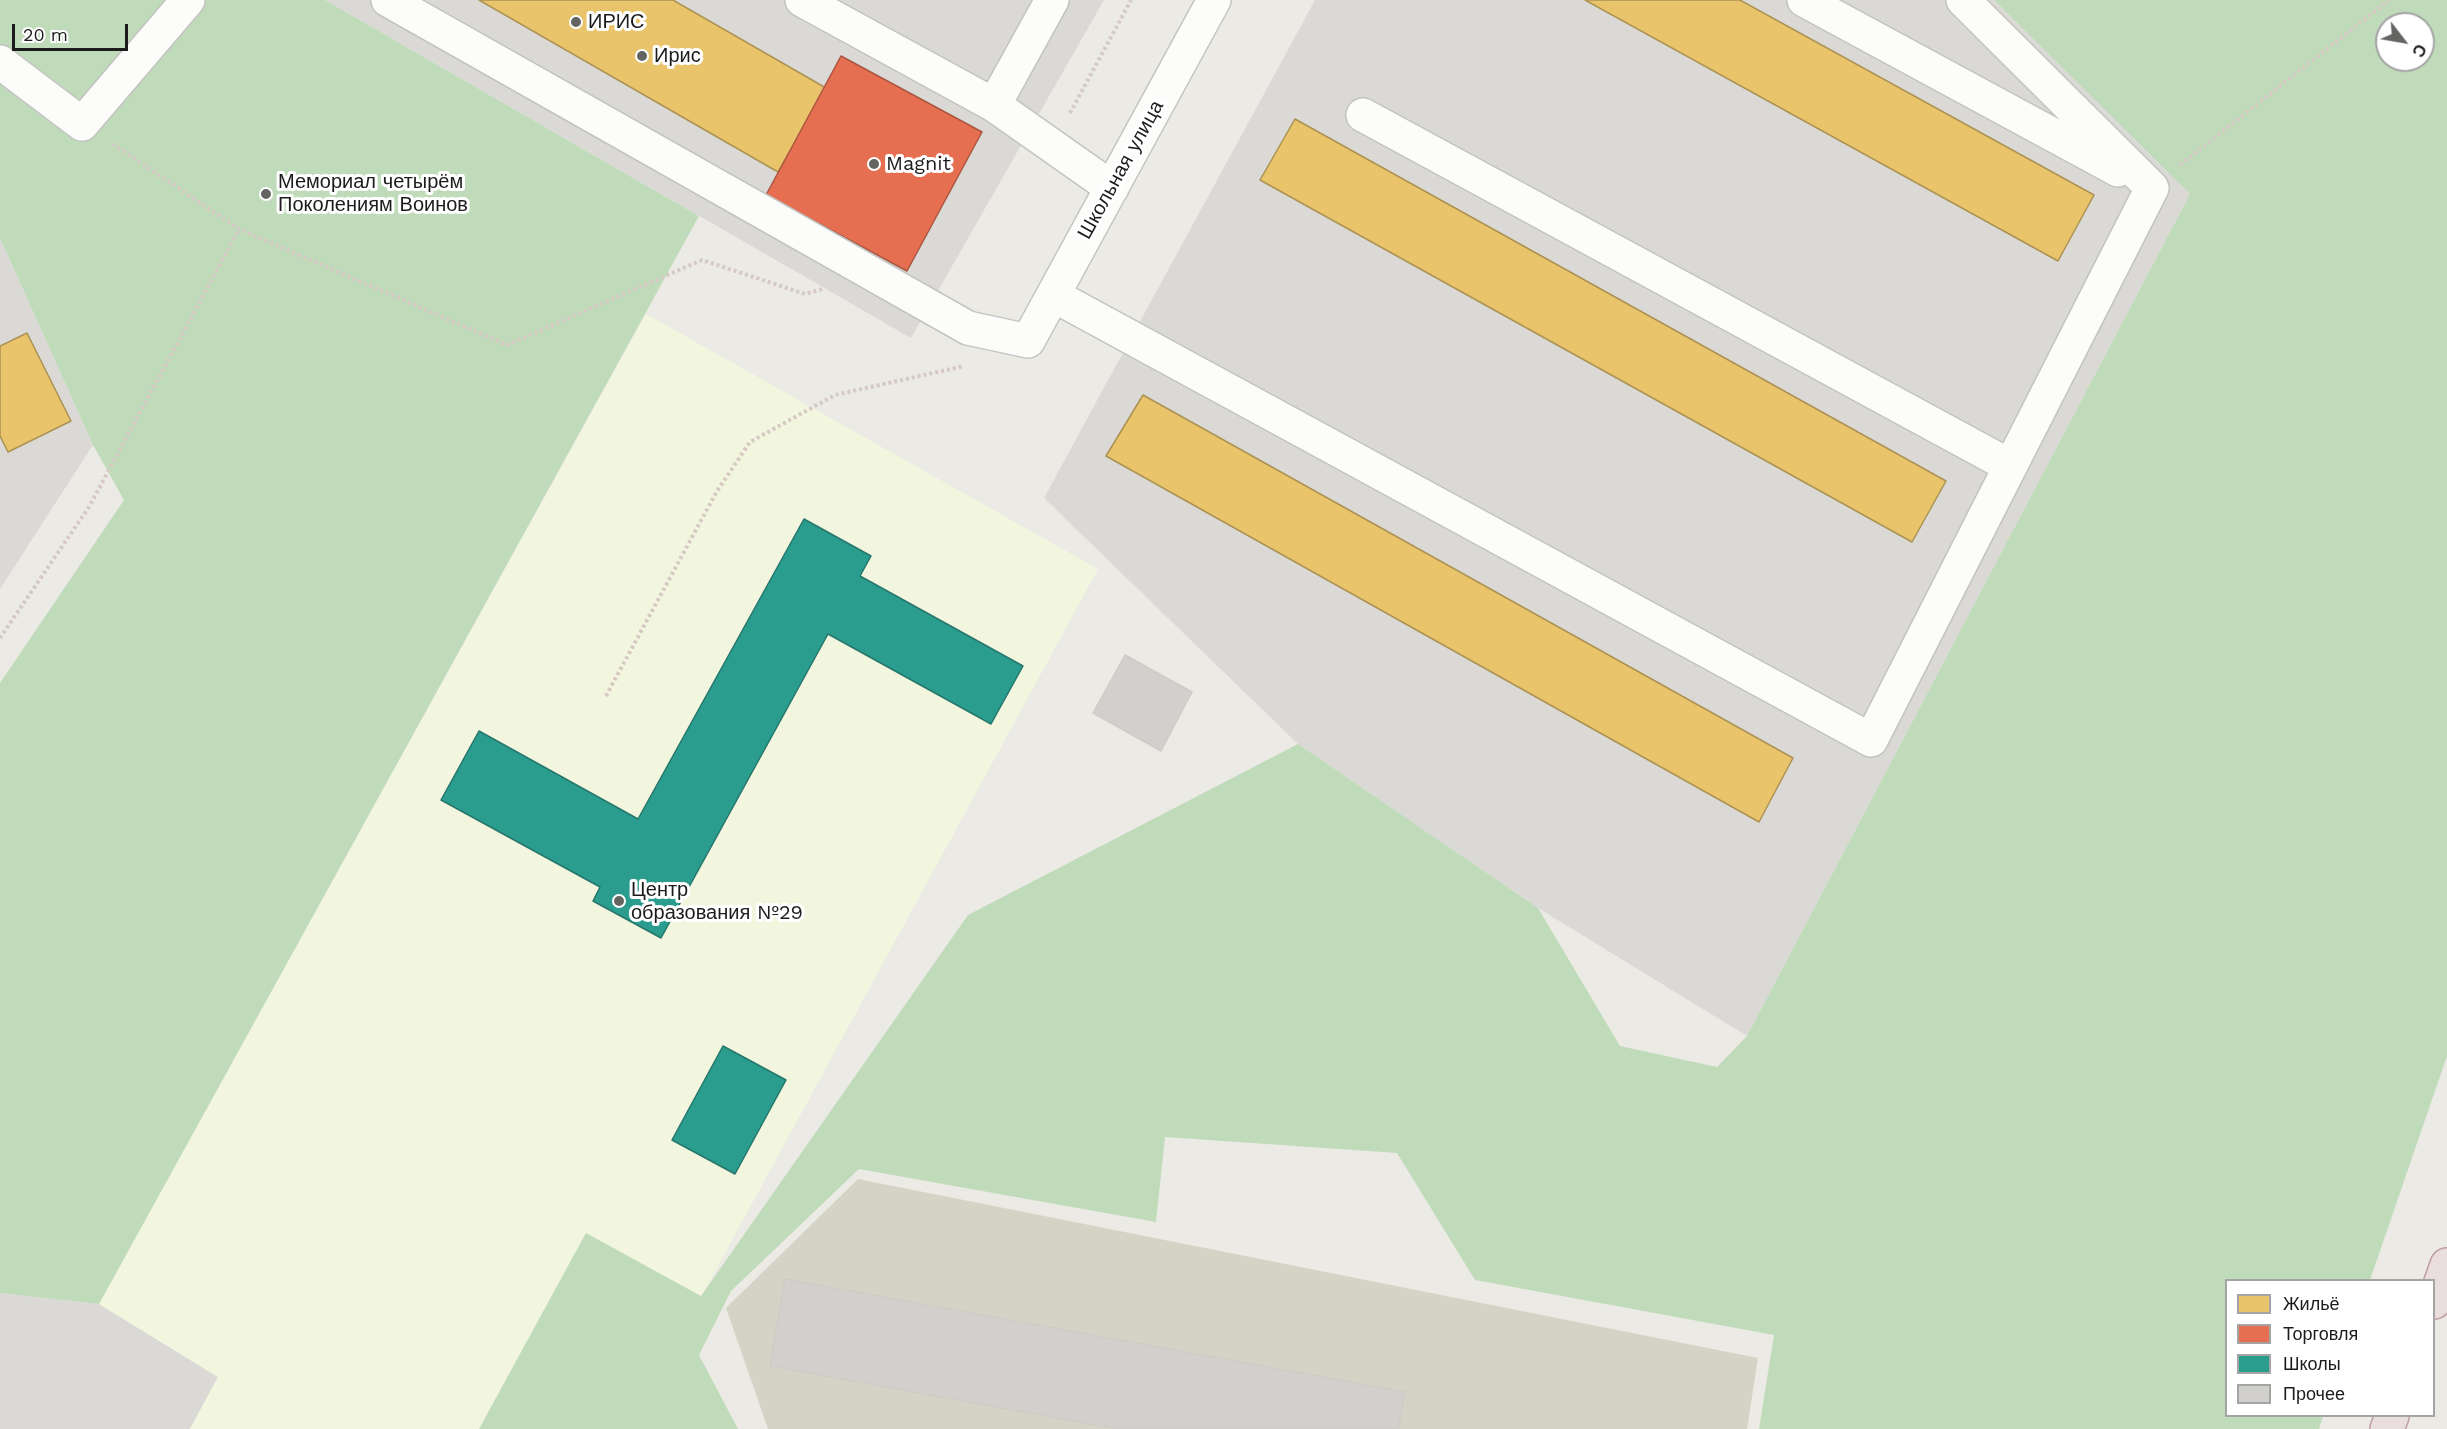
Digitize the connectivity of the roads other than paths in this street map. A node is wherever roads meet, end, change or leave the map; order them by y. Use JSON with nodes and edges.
{"nodes":[{"id":1,"x":188,"y":0,"type":"edge"},
{"id":2,"x":388,"y":0,"type":"edge"},
{"id":3,"x":802,"y":0,"type":"edge"},
{"id":4,"x":1052,"y":0,"type":"edge"},
{"id":5,"x":1214,"y":0,"type":"edge"},
{"id":6,"x":1804,"y":0,"type":"edge"},
{"id":7,"x":1963,"y":0,"type":"edge"},
{"id":8,"x":0,"y":62,"type":"edge"},
{"id":9,"x":994,"y":105,"type":"junction"},
{"id":10,"x":1364,"y":115,"type":"dead end"},
{"id":11,"x":1112,"y":188,"type":"junction"},
{"id":12,"x":2152,"y":188,"type":"junction"},
{"id":13,"x":1053,"y":295,"type":"junction"},
{"id":14,"x":2010,"y":466,"type":"junction"},
{"id":15,"x":2447,"y":1265,"type":"edge"},
{"id":16,"x":2435,"y":1297,"type":"edge"}],
"edges":[{"from":1,"to":8,"type":"street"},
{"from":2,"to":13,"type":"street","name":"Школьная улица"},
{"from":3,"to":9,"type":"street"},
{"from":4,"to":9,"type":"street"},
{"from":5,"to":11,"type":"street","name":"Школьная улица"},
{"from":6,"to":12,"type":"street"},
{"from":7,"to":12,"type":"street"},
{"from":9,"to":11,"type":"street"},
{"from":10,"to":14,"type":"street"},
{"from":11,"to":13,"type":"street","name":"Школьная улица"},
{"from":12,"to":14,"type":"street"},
{"from":13,"to":14,"type":"street"},
{"from":15,"to":16,"type":"highway"}]}
